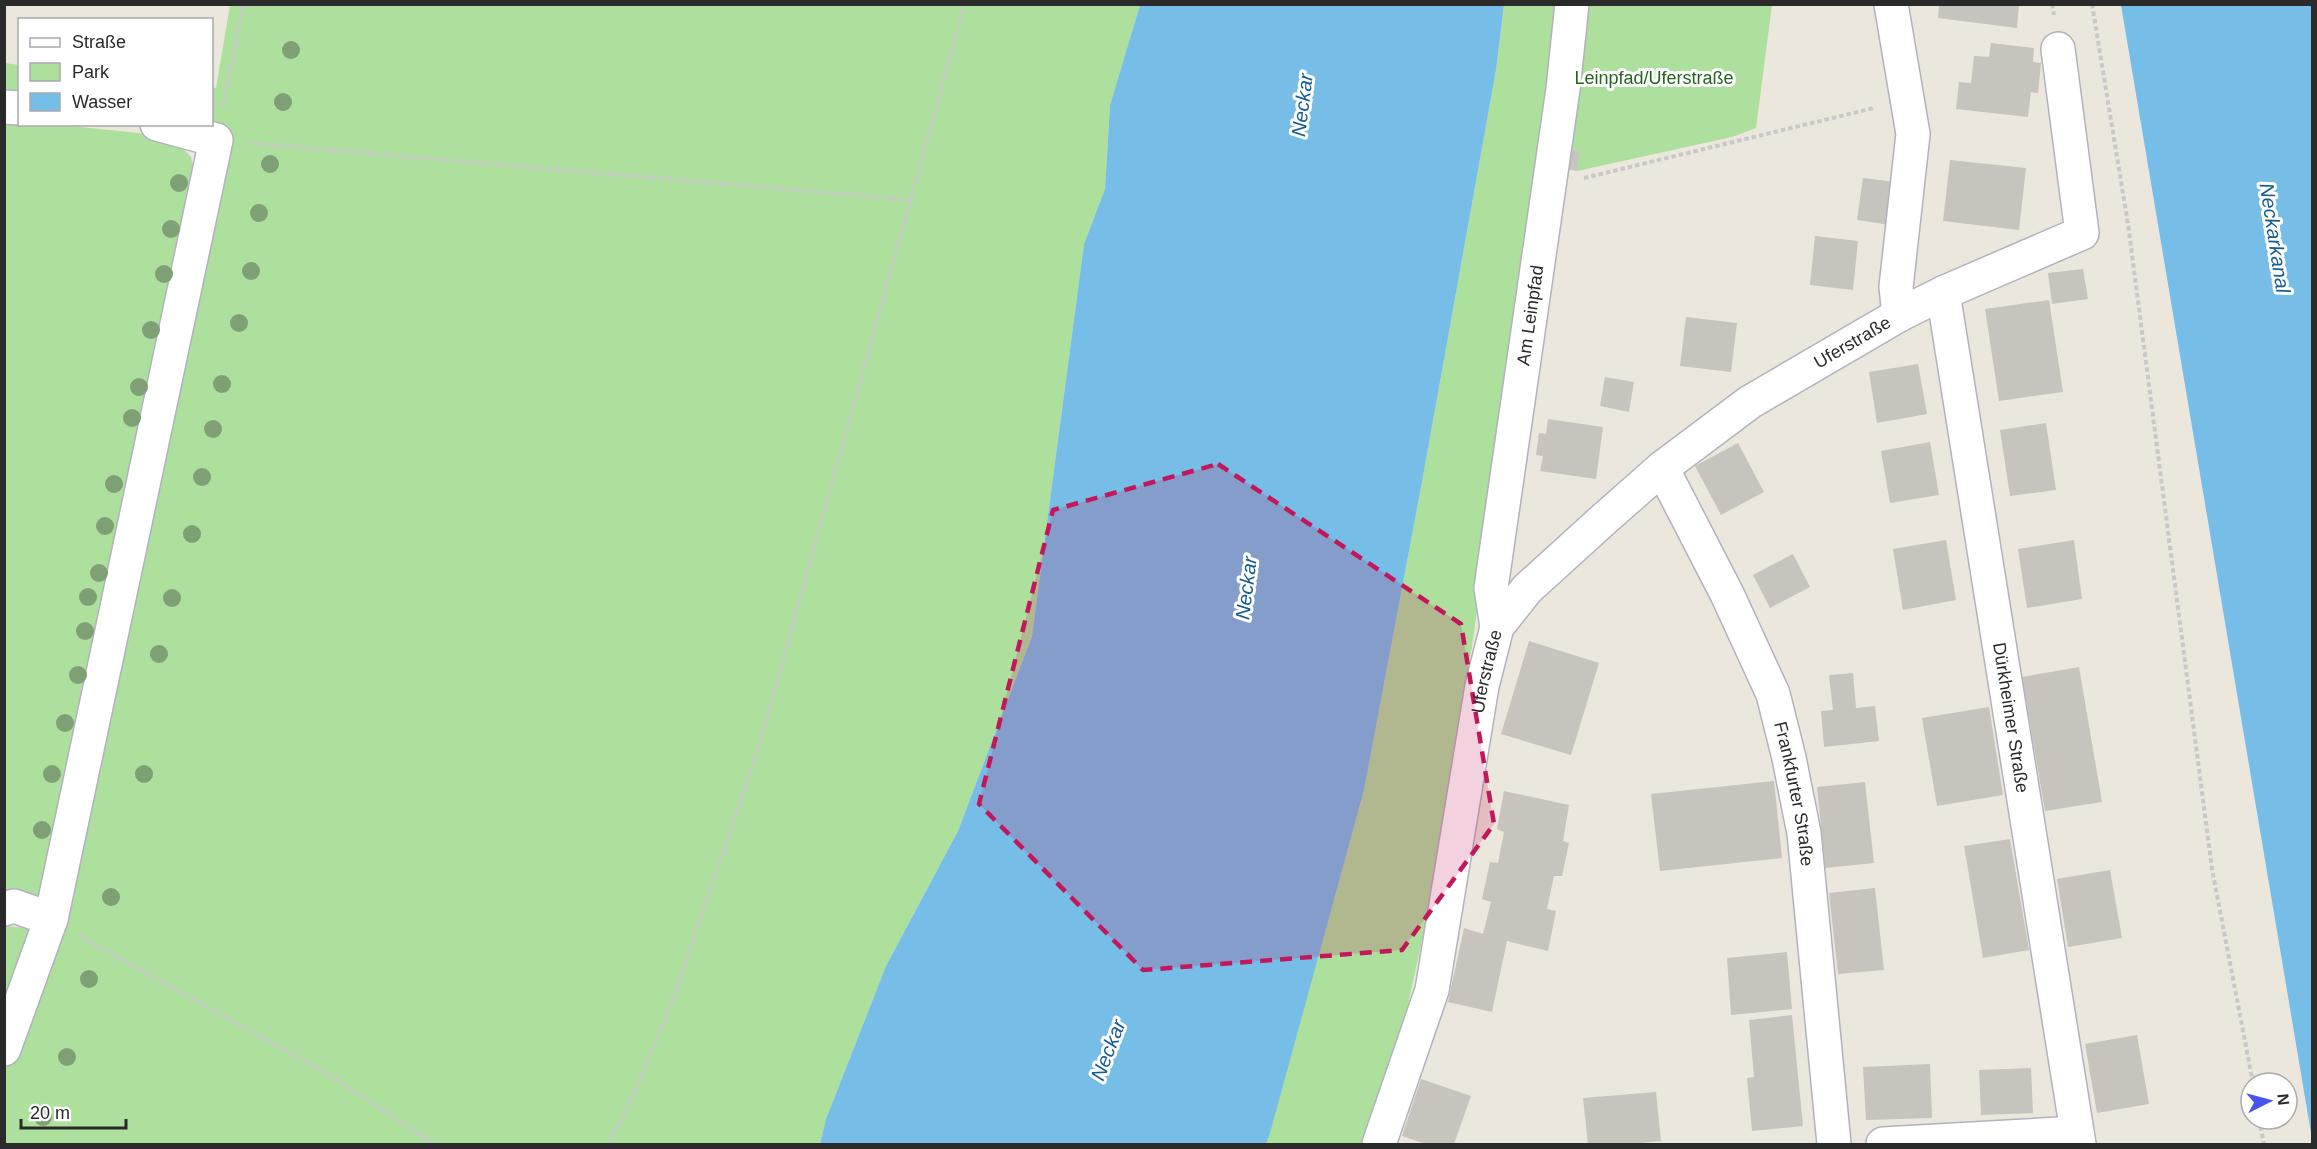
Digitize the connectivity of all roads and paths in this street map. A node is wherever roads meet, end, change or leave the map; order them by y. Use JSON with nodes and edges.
{"nodes":[{"id":1,"x":243,"y":4,"type":"edge"},
{"id":2,"x":965,"y":4,"type":"edge"},
{"id":3,"x":1572,"y":4,"type":"edge"},
{"id":4,"x":1891,"y":4,"type":"edge"},
{"id":5,"x":2092,"y":4,"type":"edge"},
{"id":6,"x":2058,"y":48,"type":"dead end"},
{"id":7,"x":1907,"y":101,"type":"junction"},
{"id":8,"x":165,"y":126,"type":"edge"},
{"id":9,"x":216,"y":140,"type":"junction"},
{"id":10,"x":1549,"y":180,"type":"junction"},
{"id":11,"x":912,"y":200,"type":"junction"},
{"id":12,"x":1943,"y":292,"type":"junction"},
{"id":13,"x":1899,"y":315,"type":"junction"},
{"id":14,"x":1662,"y":468,"type":"junction"},
{"id":15,"x":1497,"y":627,"type":"junction"},
{"id":16,"x":4,"y":909,"type":"edge"},
{"id":17,"x":51,"y":920,"type":"junction"},
{"id":18,"x":4,"y":1049,"type":"edge"},
{"id":19,"x":2251,"y":1071,"type":"edge"},
{"id":20,"x":2078,"y":1139,"type":"edge"},
{"id":21,"x":435,"y":1144,"type":"edge"},
{"id":22,"x":609,"y":1144,"type":"edge"},
{"id":23,"x":1379,"y":1144,"type":"edge"},
{"id":24,"x":1834,"y":1144,"type":"edge"},
{"id":25,"x":1883,"y":1144,"type":"edge"}],
"edges":[{"from":1,"to":9,"type":"path"},
{"from":2,"to":11,"type":"path"},
{"from":3,"to":10,"type":"street","name":"Am Leinpfad"},
{"from":4,"to":7,"type":"street","name":"Uferstraße"},
{"from":5,"to":19,"type":"path"},
{"from":6,"to":12,"type":"street","name":"Uferstraße"},
{"from":7,"to":10,"type":"path"},
{"from":7,"to":13,"type":"street","name":"Uferstraße"},
{"from":8,"to":9,"type":"street"},
{"from":9,"to":11,"type":"path"},
{"from":9,"to":17,"type":"street"},
{"from":10,"to":15,"type":"street","name":"Am Leinpfad"},
{"from":11,"to":22,"type":"path"},
{"from":12,"to":13,"type":"street","name":"Uferstraße"},
{"from":12,"to":20,"type":"street","name":"Dürkheimer Straße"},
{"from":13,"to":14,"type":"street","name":"Uferstraße"},
{"from":14,"to":15,"type":"street","name":"Uferstraße"},
{"from":14,"to":24,"type":"street","name":"Frankfurter Straße"},
{"from":15,"to":23,"type":"street","name":"Uferstraße"},
{"from":16,"to":17,"type":"street"},
{"from":17,"to":18,"type":"street"},
{"from":17,"to":21,"type":"path"},
{"from":20,"to":25,"type":"street"}]}
